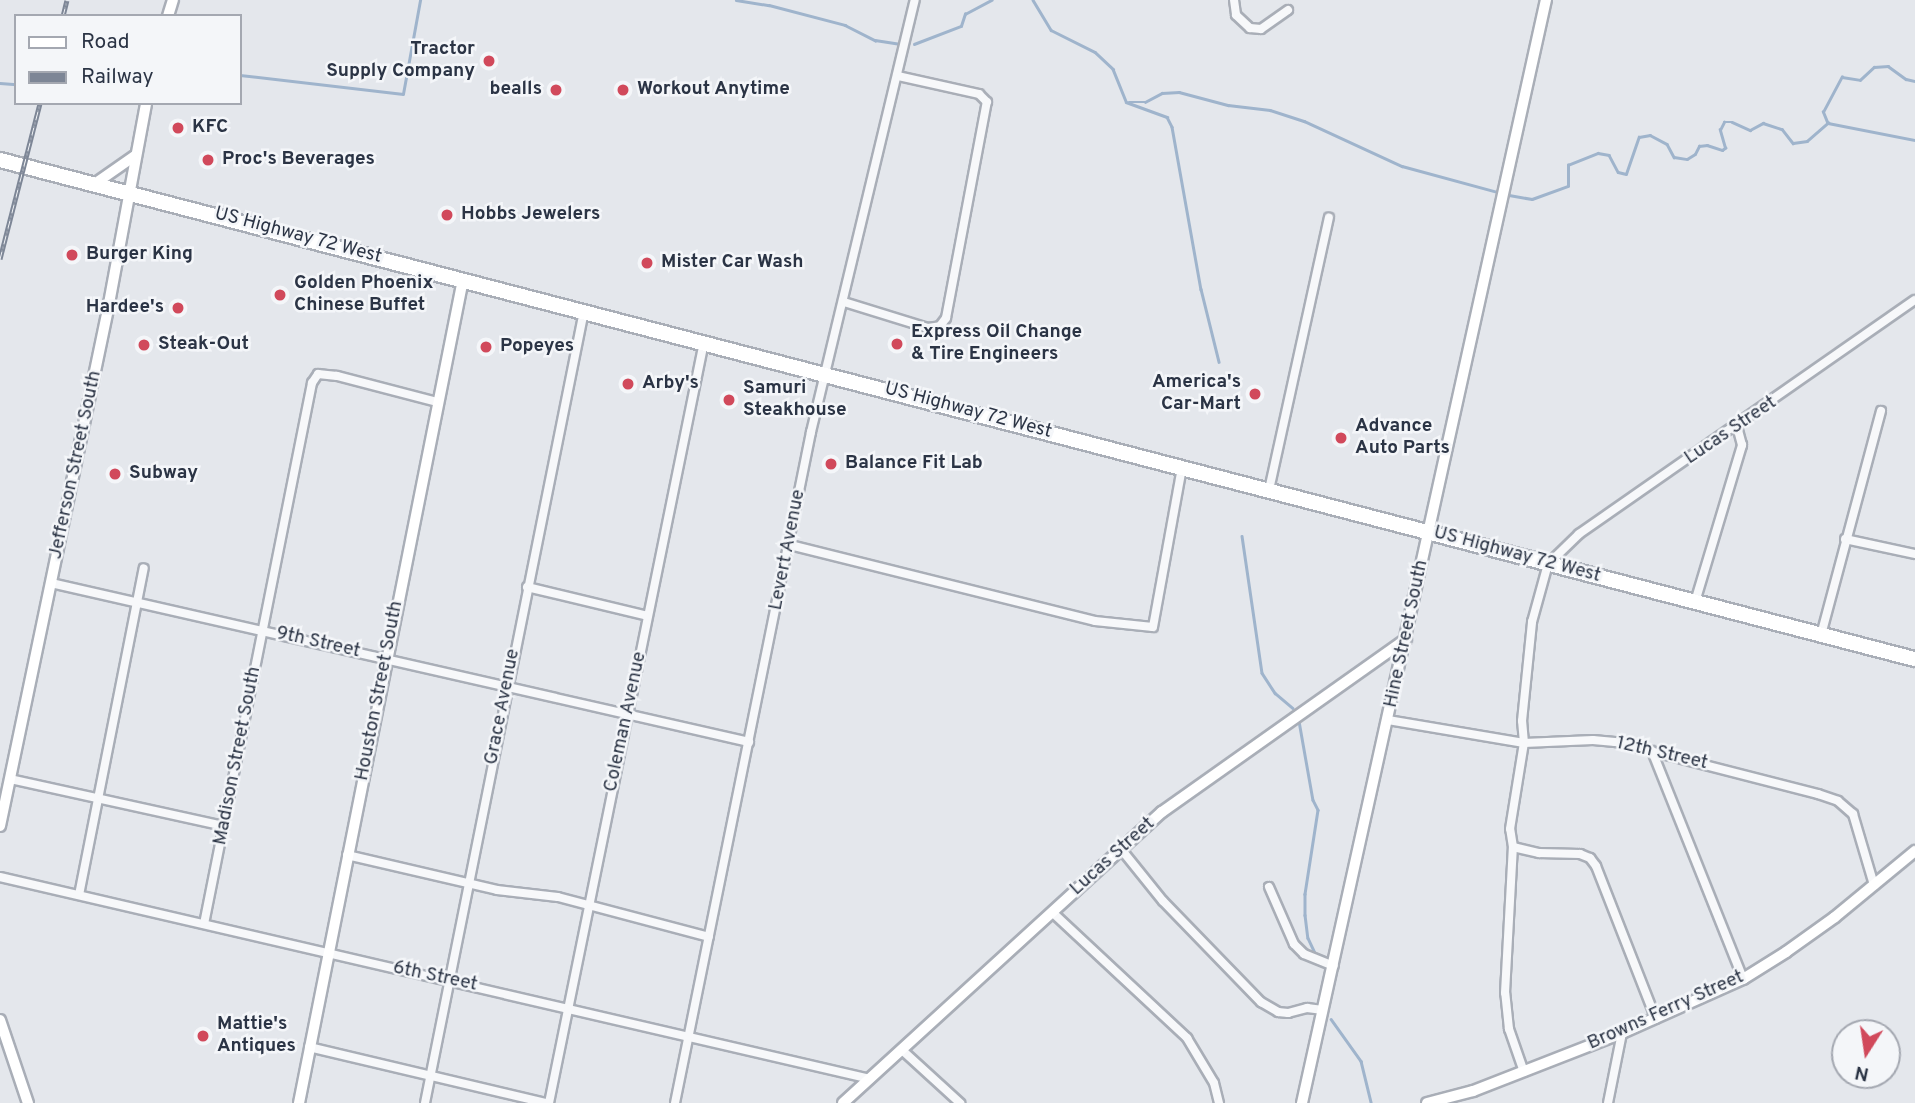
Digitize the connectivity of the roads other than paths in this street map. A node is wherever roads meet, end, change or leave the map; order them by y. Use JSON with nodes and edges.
{"nodes":[{"id":1,"x":915,"y":0,"type":"edge"},
{"id":2,"x":1234,"y":0,"type":"edge"},
{"id":3,"x":1546,"y":0,"type":"edge"},
{"id":4,"x":1288,"y":10,"type":"dead end"},
{"id":5,"x":898,"y":76,"type":"junction"},
{"id":6,"x":146,"y":105,"type":"edge"},
{"id":7,"x":136,"y":155,"type":"junction"},
{"id":8,"x":0,"y":160,"type":"edge"},
{"id":9,"x":93,"y":185,"type":"junction"},
{"id":10,"x":128,"y":195,"type":"junction"},
{"id":11,"x":1329,"y":218,"type":"dead end"},
{"id":12,"x":463,"y":279,"type":"junction"},
{"id":13,"x":1915,"y":300,"type":"edge"},
{"id":14,"x":844,"y":302,"type":"junction"},
{"id":15,"x":584,"y":311,"type":"junction"},
{"id":16,"x":704,"y":342,"type":"junction"},
{"id":17,"x":826,"y":374,"type":"junction"},
{"id":18,"x":437,"y":402,"type":"junction"},
{"id":19,"x":1881,"y":411,"type":"dead end"},
{"id":20,"x":1737,"y":426,"type":"junction"},
{"id":21,"x":1182,"y":468,"type":"junction"},
{"id":22,"x":1269,"y":490,"type":"junction"},
{"id":23,"x":1430,"y":533,"type":"junction"},
{"id":24,"x":1845,"y":539,"type":"junction"},
{"id":25,"x":790,"y":545,"type":"junction"},
{"id":26,"x":1915,"y":554,"type":"edge"},
{"id":27,"x":1548,"y":564,"type":"junction"},
{"id":28,"x":144,"y":568,"type":"dead end"},
{"id":29,"x":51,"y":583,"type":"junction"},
{"id":30,"x":527,"y":587,"type":"junction"},
{"id":31,"x":1695,"y":602,"type":"junction"},
{"id":32,"x":138,"y":604,"type":"junction"},
{"id":33,"x":648,"y":615,"type":"junction"},
{"id":34,"x":263,"y":631,"type":"junction"},
{"id":35,"x":1821,"y":635,"type":"junction"},
{"id":36,"x":1406,"y":639,"type":"junction"},
{"id":37,"x":387,"y":659,"type":"junction"},
{"id":38,"x":1915,"y":659,"type":"edge"},
{"id":39,"x":508,"y":686,"type":"junction"},
{"id":40,"x":628,"y":714,"type":"junction"},
{"id":41,"x":1388,"y":720,"type":"junction"},
{"id":42,"x":749,"y":742,"type":"junction"},
{"id":43,"x":1524,"y":743,"type":"junction"},
{"id":44,"x":1652,"y":751,"type":"junction"},
{"id":45,"x":10,"y":779,"type":"junction"},
{"id":46,"x":98,"y":797,"type":"junction"},
{"id":47,"x":0,"y":826,"type":"edge"},
{"id":48,"x":224,"y":826,"type":"junction"},
{"id":49,"x":1513,"y":847,"type":"junction"},
{"id":50,"x":1121,"y":849,"type":"junction"},
{"id":51,"x":1915,"y":851,"type":"edge"},
{"id":52,"x":347,"y":855,"type":"junction"},
{"id":53,"x":0,"y":877,"type":"edge"},
{"id":54,"x":468,"y":883,"type":"junction"},
{"id":55,"x":1874,"y":885,"type":"junction"},
{"id":56,"x":1269,"y":887,"type":"dead end"},
{"id":57,"x":79,"y":895,"type":"junction"},
{"id":58,"x":588,"y":907,"type":"junction"},
{"id":59,"x":1052,"y":912,"type":"junction"},
{"id":60,"x":204,"y":924,"type":"junction"},
{"id":61,"x":709,"y":937,"type":"junction"},
{"id":62,"x":327,"y":954,"type":"junction"},
{"id":63,"x":1334,"y":966,"type":"junction"},
{"id":64,"x":1742,"y":979,"type":"junction"},
{"id":65,"x":450,"y":980,"type":"junction"},
{"id":66,"x":568,"y":1008,"type":"junction"},
{"id":67,"x":1323,"y":1010,"type":"junction"},
{"id":68,"x":1656,"y":1019,"type":"junction"},
{"id":69,"x":0,"y":1020,"type":"edge"},
{"id":70,"x":1622,"y":1033,"type":"junction"},
{"id":71,"x":689,"y":1035,"type":"junction"},
{"id":72,"x":309,"y":1047,"type":"junction"},
{"id":73,"x":902,"y":1050,"type":"junction"},
{"id":74,"x":1524,"y":1072,"type":"junction"},
{"id":75,"x":431,"y":1078,"type":"junction"},
{"id":76,"x":870,"y":1079,"type":"junction"},
{"id":77,"x":28,"y":1103,"type":"edge"},
{"id":78,"x":299,"y":1103,"type":"edge"},
{"id":79,"x":425,"y":1103,"type":"edge"},
{"id":80,"x":547,"y":1103,"type":"edge"},
{"id":81,"x":676,"y":1103,"type":"edge"},
{"id":82,"x":843,"y":1103,"type":"edge"},
{"id":83,"x":960,"y":1103,"type":"edge"},
{"id":84,"x":1219,"y":1103,"type":"edge"},
{"id":85,"x":1302,"y":1103,"type":"edge"},
{"id":86,"x":1427,"y":1103,"type":"edge"},
{"id":87,"x":1608,"y":1103,"type":"edge"}],
"edges":[{"from":1,"to":5,"type":"street","name":"Levert Avenue"},
{"from":2,"to":4,"type":"street"},
{"from":3,"to":23,"type":"street","name":"Hine Street South"},
{"from":5,"to":14,"type":"street","name":"Levert Avenue"},
{"from":5,"to":14,"type":"street"},
{"from":6,"to":7,"type":"street","name":"Jefferson Street South"},
{"from":7,"to":9,"type":"street"},
{"from":7,"to":10,"type":"street","name":"Jefferson Street South"},
{"from":8,"to":9,"type":"highway","name":"US Highway 72 West"},
{"from":9,"to":10,"type":"highway","name":"US Highway 72 West"},
{"from":10,"to":12,"type":"highway","name":"US Highway 72 West"},
{"from":10,"to":29,"type":"street","name":"Jefferson Street South"},
{"from":11,"to":22,"type":"street"},
{"from":12,"to":15,"type":"highway","name":"US Highway 72 West"},
{"from":12,"to":18,"type":"street","name":"Houston Street South"},
{"from":13,"to":20,"type":"street","name":"Lucas Street"},
{"from":14,"to":17,"type":"street","name":"Levert Avenue"},
{"from":15,"to":16,"type":"highway","name":"US Highway 72 West"},
{"from":15,"to":30,"type":"street","name":"Grace Avenue"},
{"from":16,"to":17,"type":"highway","name":"US Highway 72 West"},
{"from":16,"to":33,"type":"street","name":"Coleman Avenue"},
{"from":17,"to":21,"type":"highway","name":"US Highway 72 West"},
{"from":17,"to":25,"type":"street","name":"Levert Avenue"},
{"from":18,"to":34,"type":"street","name":"Madison Street South"},
{"from":18,"to":37,"type":"street","name":"Houston Street South"},
{"from":19,"to":24,"type":"street"},
{"from":20,"to":27,"type":"street","name":"Lucas Street"},
{"from":20,"to":31,"type":"street"},
{"from":21,"to":22,"type":"highway","name":"US Highway 72 West"},
{"from":21,"to":25,"type":"street"},
{"from":22,"to":23,"type":"highway","name":"US Highway 72 West"},
{"from":23,"to":27,"type":"highway","name":"US Highway 72 West"},
{"from":23,"to":36,"type":"street","name":"Hine Street South"},
{"from":24,"to":26,"type":"street"},
{"from":24,"to":35,"type":"street"},
{"from":25,"to":42,"type":"street","name":"Levert Avenue"},
{"from":27,"to":31,"type":"highway","name":"US Highway 72 West"},
{"from":27,"to":43,"type":"street"},
{"from":28,"to":32,"type":"street"},
{"from":29,"to":32,"type":"street","name":"9th Street"},
{"from":29,"to":45,"type":"street","name":"Jefferson Street South"},
{"from":30,"to":33,"type":"street"},
{"from":30,"to":39,"type":"street","name":"Grace Avenue"},
{"from":31,"to":35,"type":"highway","name":"US Highway 72 West"},
{"from":32,"to":34,"type":"street","name":"9th Street"},
{"from":32,"to":46,"type":"street"},
{"from":33,"to":40,"type":"street","name":"Coleman Avenue"},
{"from":34,"to":37,"type":"street","name":"9th Street"},
{"from":34,"to":48,"type":"street","name":"Madison Street South"},
{"from":35,"to":38,"type":"highway","name":"US Highway 72 West"},
{"from":36,"to":41,"type":"street","name":"Hine Street South"},
{"from":36,"to":50,"type":"street","name":"Lucas Street"},
{"from":37,"to":39,"type":"street","name":"9th Street"},
{"from":37,"to":52,"type":"street","name":"Houston Street South"},
{"from":39,"to":40,"type":"street","name":"9th Street"},
{"from":39,"to":54,"type":"street","name":"Grace Avenue"},
{"from":40,"to":42,"type":"street","name":"9th Street"},
{"from":40,"to":58,"type":"street","name":"Coleman Avenue"},
{"from":41,"to":43,"type":"street","name":"12th Street"},
{"from":41,"to":63,"type":"street","name":"Hine Street South"},
{"from":42,"to":61,"type":"street","name":"Levert Avenue"},
{"from":43,"to":44,"type":"street","name":"12th Street"},
{"from":43,"to":49,"type":"street"},
{"from":44,"to":55,"type":"street","name":"12th Street"},
{"from":44,"to":64,"type":"street"},
{"from":45,"to":46,"type":"street"},
{"from":45,"to":47,"type":"street","name":"Jefferson Street South"},
{"from":46,"to":48,"type":"street"},
{"from":46,"to":57,"type":"street"},
{"from":48,"to":60,"type":"street","name":"Madison Street South"},
{"from":49,"to":68,"type":"street"},
{"from":49,"to":74,"type":"street"},
{"from":50,"to":59,"type":"street","name":"Lucas Street"},
{"from":50,"to":67,"type":"street"},
{"from":51,"to":55,"type":"street","name":"Browns Ferry Street"},
{"from":52,"to":54,"type":"street"},
{"from":52,"to":62,"type":"street","name":"Houston Street South"},
{"from":53,"to":57,"type":"street","name":"6th Street"},
{"from":54,"to":58,"type":"street"},
{"from":54,"to":65,"type":"street","name":"Grace Avenue"},
{"from":55,"to":64,"type":"street","name":"Browns Ferry Street"},
{"from":56,"to":63,"type":"street"},
{"from":57,"to":60,"type":"street","name":"6th Street"},
{"from":58,"to":61,"type":"street"},
{"from":58,"to":66,"type":"street","name":"Coleman Avenue"},
{"from":59,"to":73,"type":"street","name":"Lucas Street"},
{"from":59,"to":84,"type":"street"},
{"from":60,"to":62,"type":"street","name":"6th Street"},
{"from":61,"to":71,"type":"street","name":"Levert Avenue"},
{"from":62,"to":65,"type":"street","name":"6th Street"},
{"from":62,"to":72,"type":"street","name":"Houston Street South"},
{"from":63,"to":67,"type":"street","name":"Hine Street South"},
{"from":64,"to":68,"type":"street","name":"Browns Ferry Street"},
{"from":65,"to":66,"type":"street","name":"6th Street"},
{"from":65,"to":75,"type":"street","name":"Grace Avenue"},
{"from":66,"to":71,"type":"street","name":"6th Street"},
{"from":66,"to":80,"type":"street","name":"Coleman Avenue"},
{"from":67,"to":85,"type":"street","name":"Hine Street South"},
{"from":68,"to":70,"type":"street","name":"Browns Ferry Street"},
{"from":69,"to":77,"type":"street"},
{"from":70,"to":74,"type":"street","name":"Browns Ferry Street"},
{"from":70,"to":87,"type":"street"},
{"from":71,"to":76,"type":"street","name":"6th Street"},
{"from":71,"to":81,"type":"street","name":"Levert Avenue"},
{"from":72,"to":75,"type":"street"},
{"from":72,"to":78,"type":"street","name":"Houston Street South"},
{"from":73,"to":76,"type":"street","name":"Lucas Street"},
{"from":73,"to":83,"type":"street"},
{"from":74,"to":86,"type":"street","name":"Browns Ferry Street"},
{"from":75,"to":79,"type":"street","name":"Grace Avenue"},
{"from":75,"to":80,"type":"street"},
{"from":76,"to":82,"type":"street","name":"Lucas Street"}]}
